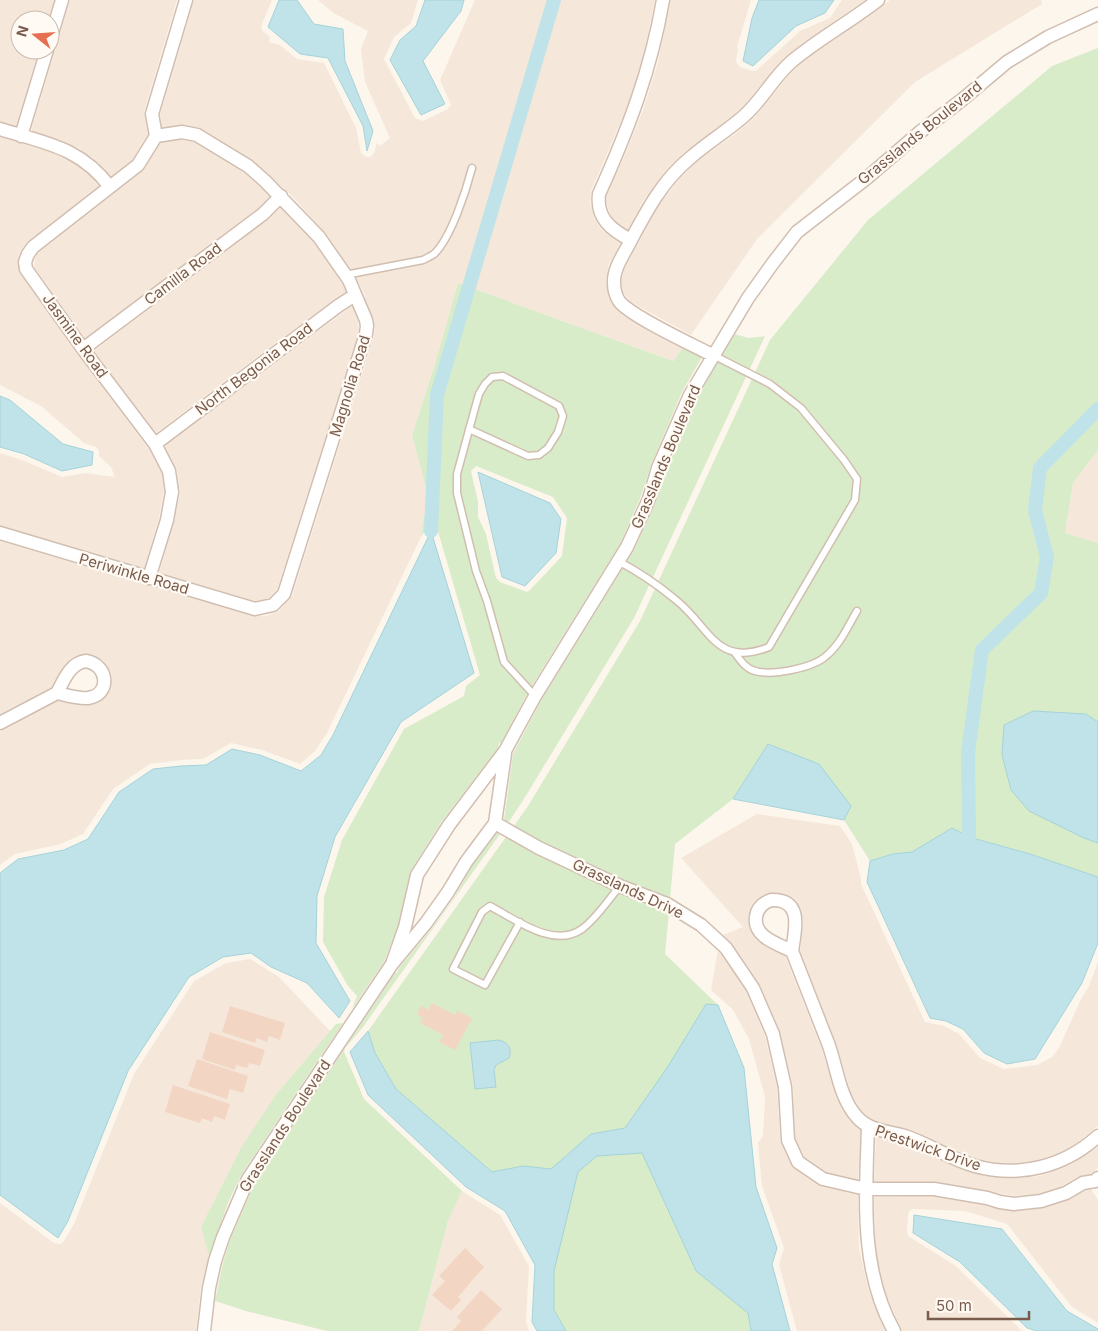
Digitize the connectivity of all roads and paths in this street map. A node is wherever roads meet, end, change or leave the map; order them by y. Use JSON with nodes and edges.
{"nodes":[{"id":1,"x":186,"y":0,"type":"edge"},
{"id":2,"x":663,"y":0,"type":"edge"},
{"id":3,"x":878,"y":0,"type":"edge"},
{"id":4,"x":1098,"y":14,"type":"edge"},
{"id":5,"x":44,"y":60,"type":"edge"},
{"id":6,"x":0,"y":129,"type":"edge"},
{"id":7,"x":21,"y":136,"type":"junction"},
{"id":8,"x":156,"y":136,"type":"junction"},
{"id":9,"x":472,"y":168,"type":"dead end"},
{"id":10,"x":110,"y":187,"type":"junction"},
{"id":11,"x":281,"y":196,"type":"junction"},
{"id":12,"x":631,"y":240,"type":"junction"},
{"id":13,"x":345,"y":275,"type":"junction"},
{"id":14,"x":355,"y":295,"type":"junction"},
{"id":15,"x":83,"y":349,"type":"junction"},
{"id":16,"x":712,"y":355,"type":"junction"},
{"id":17,"x":469,"y":429,"type":"junction"},
{"id":18,"x":154,"y":444,"type":"junction"},
{"id":19,"x":0,"y":533,"type":"edge"},
{"id":20,"x":618,"y":561,"type":"junction"},
{"id":21,"x":149,"y":578,"type":"junction"},
{"id":22,"x":269,"y":607,"type":"joint"},
{"id":23,"x":857,"y":611,"type":"dead end"},
{"id":24,"x":735,"y":653,"type":"junction"},
{"id":25,"x":57,"y":693,"type":"dead end"},
{"id":26,"x":535,"y":696,"type":"junction"},
{"id":27,"x":0,"y":723,"type":"edge"},
{"id":28,"x":506,"y":751,"type":"junction"},
{"id":29,"x":495,"y":823,"type":"junction"},
{"id":30,"x":620,"y":886,"type":"junction"},
{"id":31,"x":520,"y":922,"type":"junction"},
{"id":32,"x":792,"y":951,"type":"dead end"},
{"id":33,"x":392,"y":964,"type":"junction"},
{"id":34,"x":868,"y":1127,"type":"junction"},
{"id":35,"x":1098,"y":1136,"type":"edge"},
{"id":36,"x":1097,"y":1182,"type":"edge"},
{"id":37,"x":866,"y":1189,"type":"junction"},
{"id":38,"x":204,"y":1331,"type":"edge"},
{"id":39,"x":894,"y":1331,"type":"edge"}],
"edges":[{"from":1,"to":8,"type":"street"},
{"from":2,"to":12,"type":"street"},
{"from":3,"to":12,"type":"street"},
{"from":4,"to":16,"type":"street","name":"Grasslands Boulevard"},
{"from":5,"to":7,"type":"street"},
{"from":6,"to":7,"type":"street"},
{"from":7,"to":10,"type":"street"},
{"from":8,"to":10,"type":"street","name":"Jasmine Road"},
{"from":8,"to":11,"type":"street","name":"Magnolia Road"},
{"from":9,"to":13,"type":"lane"},
{"from":10,"to":15,"type":"street","name":"Jasmine Road"},
{"from":11,"to":13,"type":"street","name":"Magnolia Road"},
{"from":11,"to":15,"type":"street","name":"Camilla Road"},
{"from":12,"to":16,"type":"street"},
{"from":13,"to":14,"type":"street","name":"Magnolia Road"},
{"from":14,"to":18,"type":"street","name":"North Begonia Road"},
{"from":14,"to":22,"type":"street","name":"Magnolia Road"},
{"from":15,"to":18,"type":"street","name":"Jasmine Road"},
{"from":16,"to":20,"type":"street","name":"Grasslands Boulevard"},
{"from":16,"to":24,"type":"lane"},
{"from":17,"to":17,"type":"lane"},
{"from":17,"to":26,"type":"lane"},
{"from":18,"to":21,"type":"street","name":"Jasmine Road"},
{"from":19,"to":21,"type":"street","name":"Periwinkle Road"},
{"from":20,"to":24,"type":"lane"},
{"from":20,"to":26,"type":"street","name":"Grasslands Boulevard"},
{"from":21,"to":22,"type":"street","name":"Periwinkle Road"},
{"from":23,"to":24,"type":"lane"},
{"from":25,"to":27,"type":"street"},
{"from":26,"to":28,"type":"street","name":"Grasslands Boulevard"},
{"from":28,"to":29,"type":"street","name":"Grasslands Boulevard"},
{"from":28,"to":33,"type":"street","name":"Grasslands Boulevard"},
{"from":29,"to":30,"type":"street","name":"Grasslands Drive"},
{"from":29,"to":33,"type":"street","name":"Grasslands Boulevard"},
{"from":30,"to":31,"type":"lane"},
{"from":30,"to":37,"type":"street","name":"Grasslands Drive"},
{"from":31,"to":31,"type":"lane"},
{"from":32,"to":34,"type":"street","name":"Prestwick Drive"},
{"from":33,"to":38,"type":"street","name":"Grasslands Boulevard"},
{"from":34,"to":35,"type":"street","name":"Prestwick Drive"},
{"from":34,"to":37,"type":"street","name":"Prestwick Drive"},
{"from":36,"to":37,"type":"street","name":"Grasslands Drive"},
{"from":37,"to":39,"type":"street","name":"Prestwick Drive"}]}
